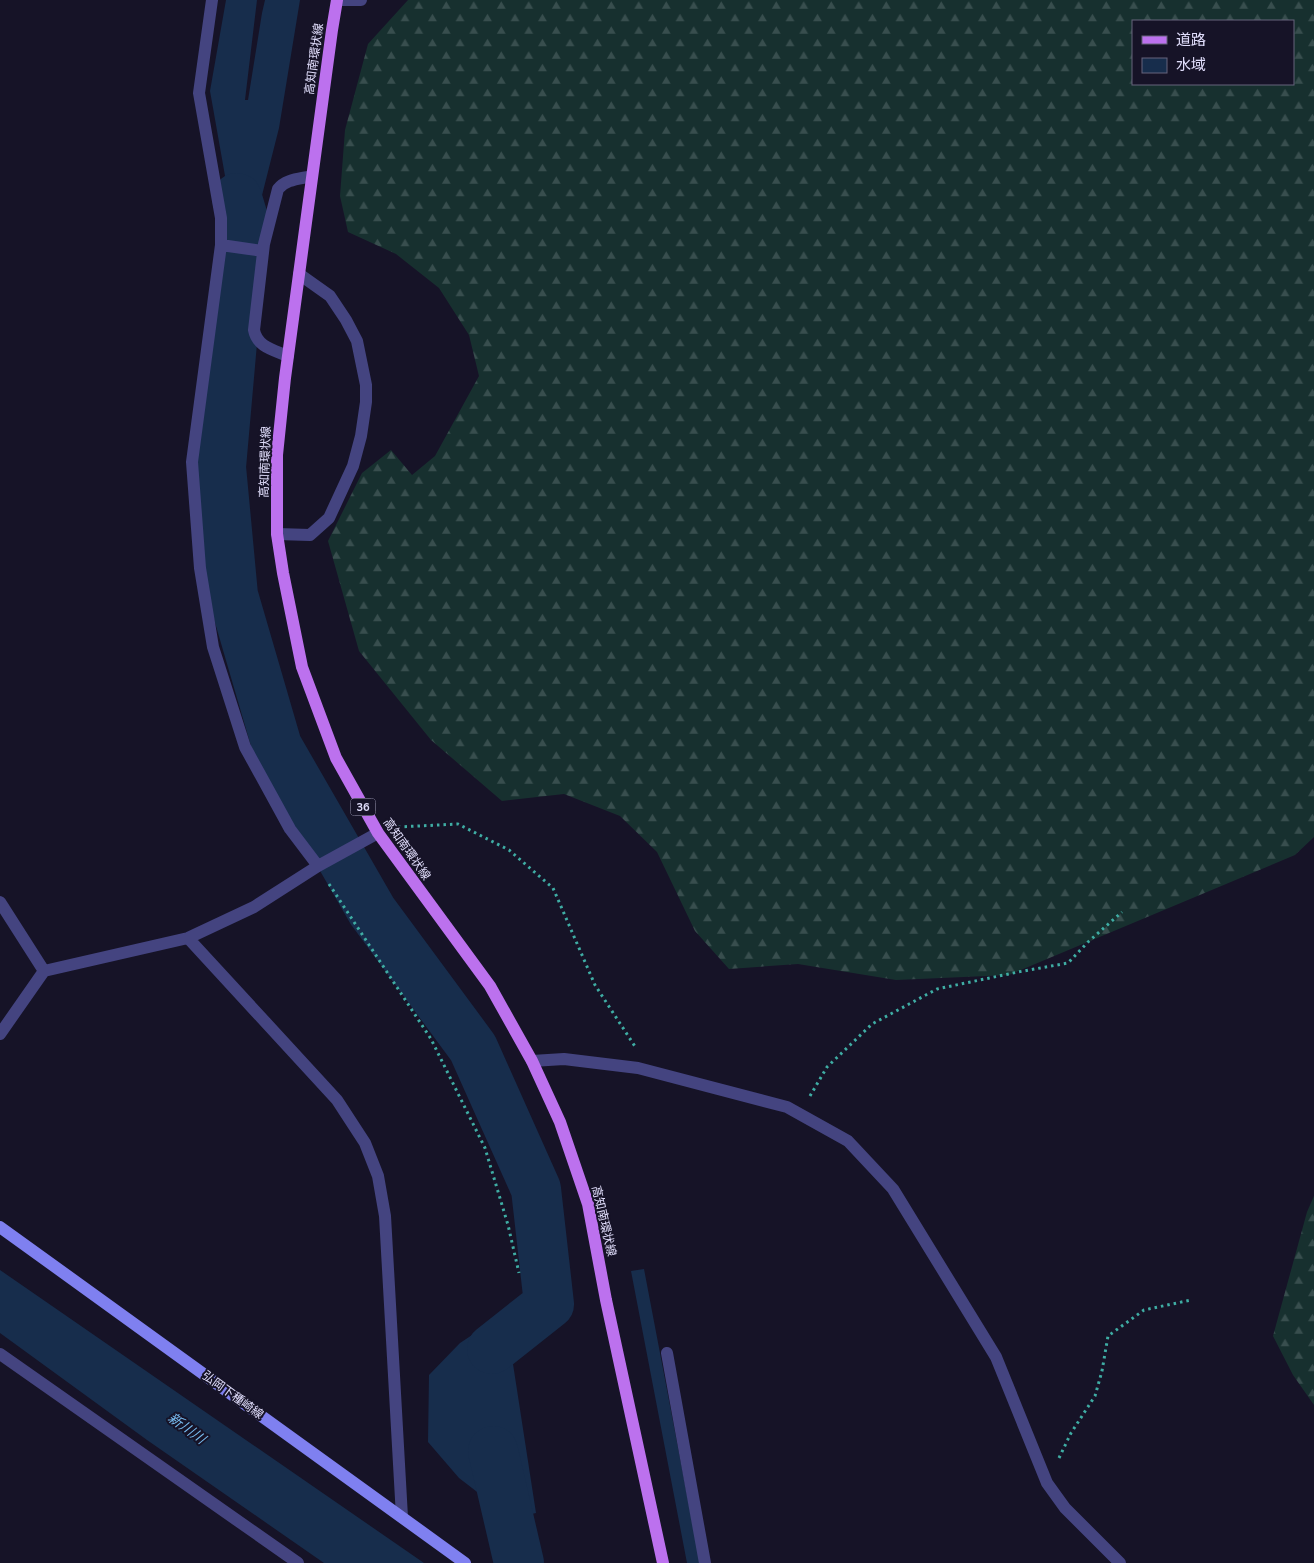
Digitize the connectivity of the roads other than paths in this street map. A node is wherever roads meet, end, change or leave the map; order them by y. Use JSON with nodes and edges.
{"nodes":[{"id":1,"x":212,"y":0,"type":"edge"},
{"id":2,"x":337,"y":0,"type":"edge"},
{"id":3,"x":361,"y":0,"type":"edge"},
{"id":4,"x":312,"y":176,"type":"junction"},
{"id":5,"x":225,"y":245,"type":"junction"},
{"id":6,"x":259,"y":250,"type":"junction"},
{"id":7,"x":299,"y":274,"type":"junction"},
{"id":8,"x":288,"y":356,"type":"junction"},
{"id":9,"x":277,"y":534,"type":"junction"},
{"id":10,"x":378,"y":833,"type":"junction"},
{"id":11,"x":318,"y":866,"type":"junction"},
{"id":12,"x":0,"y":902,"type":"edge"},
{"id":13,"x":188,"y":938,"type":"junction"},
{"id":14,"x":44,"y":971,"type":"junction"},
{"id":15,"x":0,"y":1034,"type":"edge"},
{"id":16,"x":532,"y":1061,"type":"junction"},
{"id":17,"x":0,"y":1227,"type":"edge"},
{"id":18,"x":667,"y":1353,"type":"dead end"},
{"id":19,"x":0,"y":1354,"type":"edge"},
{"id":20,"x":402,"y":1517,"type":"junction"},
{"id":21,"x":298,"y":1563,"type":"edge"},
{"id":22,"x":465,"y":1563,"type":"edge"},
{"id":23,"x":663,"y":1563,"type":"edge"},
{"id":24,"x":705,"y":1563,"type":"edge"},
{"id":25,"x":1120,"y":1563,"type":"edge"}],
"edges":[{"from":1,"to":5,"type":"street"},
{"from":2,"to":3,"type":"street"},
{"from":2,"to":4,"type":"main road","name":"高知南環状線","number":"36"},
{"from":4,"to":6,"type":"street"},
{"from":4,"to":7,"type":"main road","name":"高知南環状線","number":"36"},
{"from":5,"to":6,"type":"street"},
{"from":5,"to":11,"type":"street"},
{"from":6,"to":8,"type":"street"},
{"from":7,"to":8,"type":"main road","name":"高知南環状線","number":"36"},
{"from":7,"to":9,"type":"street"},
{"from":8,"to":9,"type":"main road","name":"高知南環状線","number":"36"},
{"from":9,"to":10,"type":"main road","name":"高知南環状線","number":"36"},
{"from":10,"to":11,"type":"street"},
{"from":10,"to":16,"type":"main road","name":"高知南環状線","number":"36"},
{"from":11,"to":13,"type":"street"},
{"from":12,"to":14,"type":"street"},
{"from":13,"to":14,"type":"street"},
{"from":13,"to":20,"type":"street"},
{"from":14,"to":15,"type":"street"},
{"from":16,"to":23,"type":"main road","name":"高知南環状線","number":"36"},
{"from":16,"to":25,"type":"street"},
{"from":17,"to":20,"type":"main road","name":"弘岡下種崎線"},
{"from":18,"to":24,"type":"street"},
{"from":19,"to":21,"type":"street"},
{"from":20,"to":22,"type":"main road","name":"弘岡下種崎線"}]}
